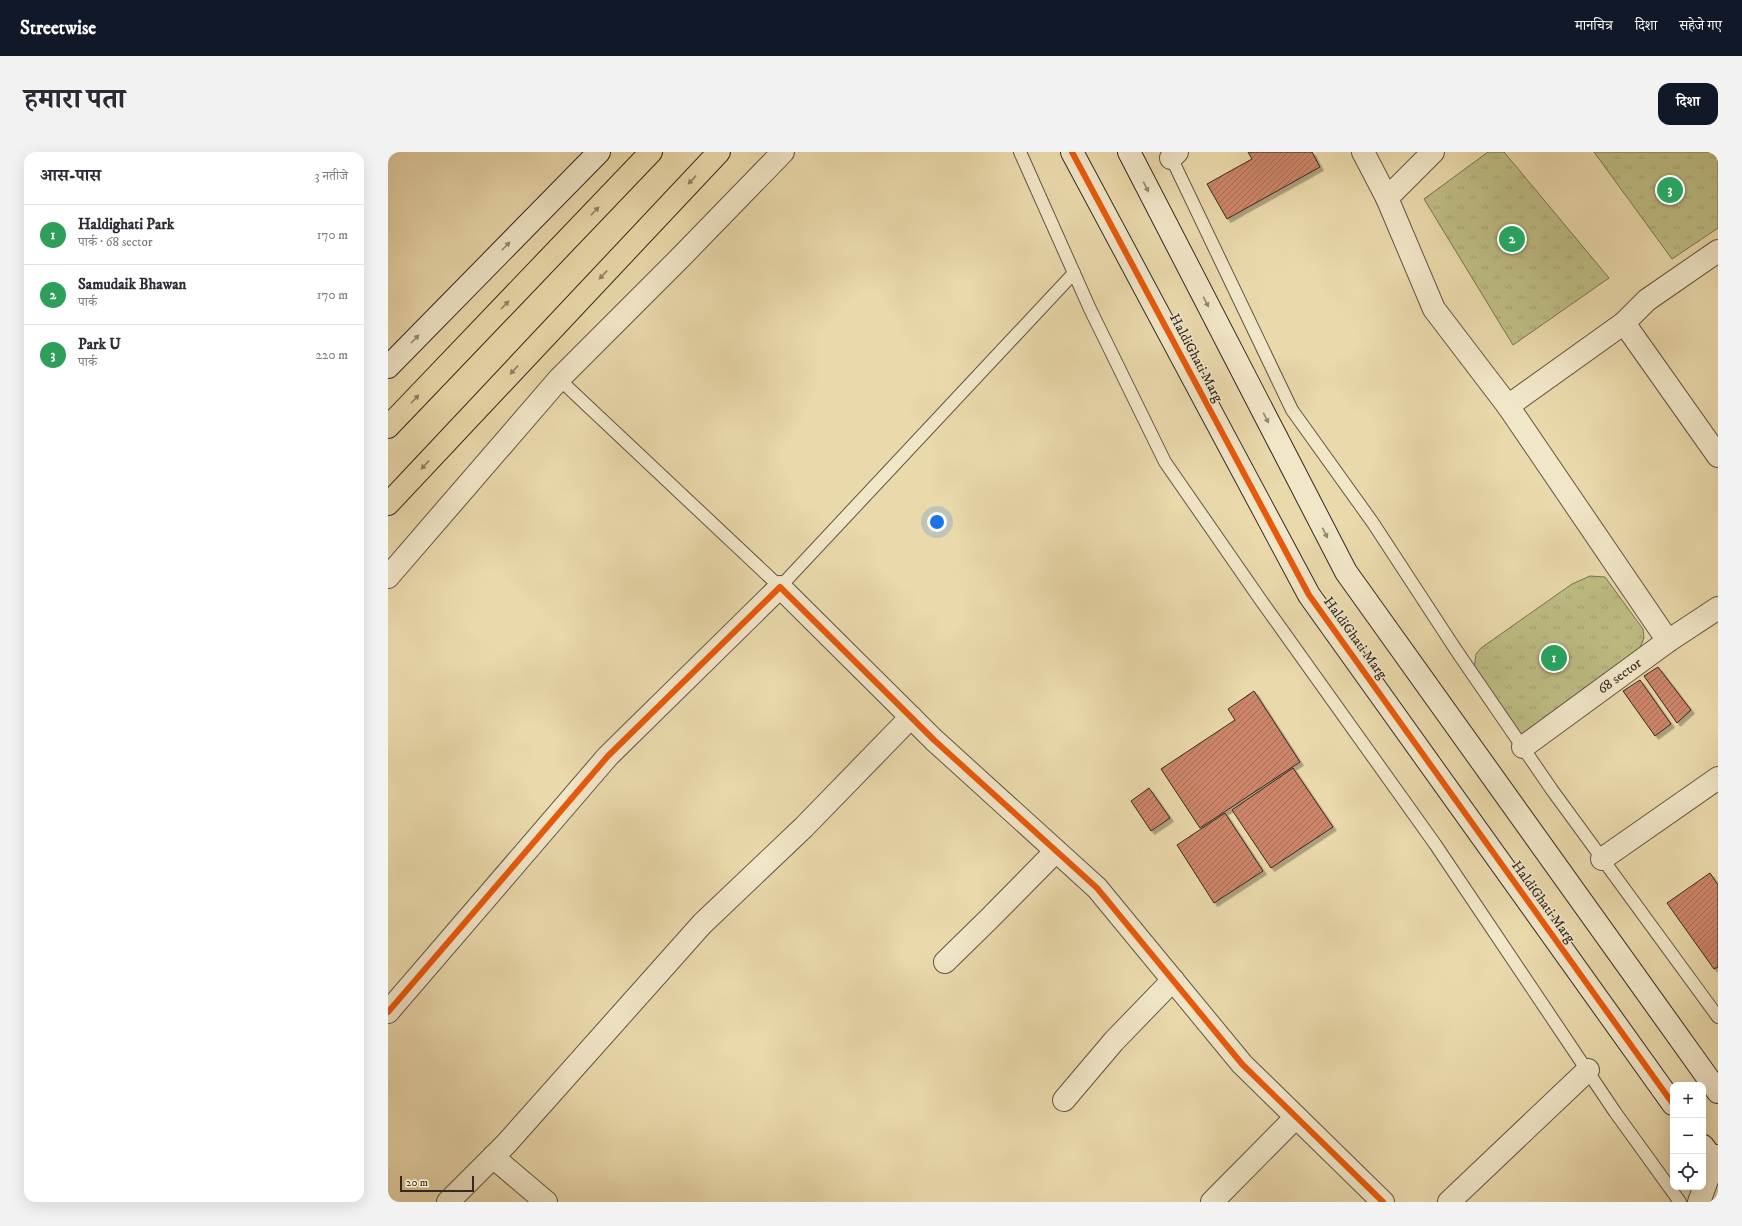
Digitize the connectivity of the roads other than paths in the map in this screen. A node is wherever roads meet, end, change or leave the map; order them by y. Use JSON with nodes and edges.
{"nodes":[{"id":1,"x":599,"y":152,"type":"edge"},
{"id":2,"x":651,"y":152,"type":"edge"},
{"id":3,"x":719,"y":152,"type":"edge"},
{"id":4,"x":783,"y":152,"type":"edge"},
{"id":5,"x":1020,"y":152,"type":"edge"},
{"id":6,"x":1072,"y":152,"type":"edge"},
{"id":7,"x":1128,"y":152,"type":"edge"},
{"id":8,"x":1363,"y":152,"type":"edge"},
{"id":9,"x":1433,"y":152,"type":"edge"},
{"id":10,"x":1172,"y":154,"type":"edge"},
{"id":11,"x":1387,"y":198,"type":"junction"},
{"id":12,"x":1718,"y":251,"type":"edge"},
{"id":13,"x":1074,"y":272,"type":"junction"},
{"id":14,"x":1624,"y":323,"type":"junction"},
{"id":15,"x":388,"y":367,"type":"edge"},
{"id":16,"x":559,"y":378,"type":"junction"},
{"id":17,"x":1508,"y":406,"type":"junction"},
{"id":18,"x":388,"y":427,"type":"edge"},
{"id":19,"x":1712,"y":433,"type":"edge"},
{"id":20,"x":1718,"y":456,"type":"edge"},
{"id":21,"x":388,"y":504,"type":"edge"},
{"id":22,"x":388,"y":577,"type":"edge"},
{"id":23,"x":780,"y":587,"type":"junction"},
{"id":24,"x":1718,"y":608,"type":"edge"},
{"id":25,"x":1668,"y":642,"type":"junction"},
{"id":26,"x":911,"y":717,"type":"junction"},
{"id":27,"x":1523,"y":747,"type":"junction"},
{"id":28,"x":1718,"y":778,"type":"edge"},
{"id":29,"x":1056,"y":851,"type":"junction"},
{"id":30,"x":1602,"y":859,"type":"junction"},
{"id":31,"x":945,"y":962,"type":"dead end"},
{"id":32,"x":1173,"y":980,"type":"junction"},
{"id":33,"x":388,"y":1012,"type":"edge"},
{"id":34,"x":1718,"y":1018,"type":"edge"},
{"id":35,"x":1588,"y":1070,"type":"junction"},
{"id":36,"x":1718,"y":1092,"type":"edge"},
{"id":37,"x":1064,"y":1100,"type":"dead end"},
{"id":38,"x":1670,"y":1100,"type":"edge"},
{"id":39,"x":1296,"y":1117,"type":"junction"},
{"id":40,"x":493,"y":1157,"type":"junction"},
{"id":41,"x":1713,"y":1157,"type":"edge"},
{"id":42,"x":448,"y":1202,"type":"edge"},
{"id":43,"x":546,"y":1202,"type":"edge"},
{"id":44,"x":1212,"y":1202,"type":"edge"},
{"id":45,"x":1383,"y":1202,"type":"edge"},
{"id":46,"x":1449,"y":1202,"type":"edge"},
{"id":47,"x":1680,"y":1202,"type":"edge"},
{"id":48,"x":1699,"y":1202,"type":"edge"}],
"edges":[{"from":15,"to":1,"type":"street","one_way":true},
{"from":18,"to":2,"type":"highway","one_way":true},
{"from":3,"to":21,"type":"highway","one_way":true},
{"from":4,"to":16,"type":"street"},
{"from":5,"to":13,"type":"lane"},
{"from":6,"to":38,"type":"street","name":"HaldiGhati Marg"},
{"from":7,"to":36,"type":"street","one_way":true},
{"from":8,"to":11,"type":"street"},
{"from":9,"to":11,"type":"street"},
{"from":10,"to":27,"type":"lane"},
{"from":11,"to":17,"type":"street"},
{"from":12,"to":14,"type":"street"},
{"from":13,"to":23,"type":"lane"},
{"from":13,"to":35,"type":"lane"},
{"from":14,"to":17,"type":"street"},
{"from":14,"to":19,"type":"street"},
{"from":16,"to":22,"type":"street"},
{"from":16,"to":23,"type":"lane"},
{"from":17,"to":25,"type":"street"},
{"from":19,"to":20,"type":"street"},
{"from":23,"to":26,"type":"street"},
{"from":23,"to":33,"type":"street"},
{"from":24,"to":25,"type":"street","name":"68 sector"},
{"from":25,"to":27,"type":"street","name":"68 sector"},
{"from":26,"to":29,"type":"street"},
{"from":26,"to":40,"type":"street"},
{"from":27,"to":30,"type":"lane"},
{"from":28,"to":30,"type":"street"},
{"from":29,"to":31,"type":"street"},
{"from":29,"to":32,"type":"street"},
{"from":30,"to":34,"type":"lane"},
{"from":32,"to":37,"type":"street"},
{"from":32,"to":39,"type":"street"},
{"from":35,"to":46,"type":"street"},
{"from":35,"to":47,"type":"lane"},
{"from":39,"to":44,"type":"street"},
{"from":39,"to":45,"type":"street"},
{"from":40,"to":42,"type":"street"},
{"from":40,"to":43,"type":"street"},
{"from":41,"to":48,"type":"street"}]}
